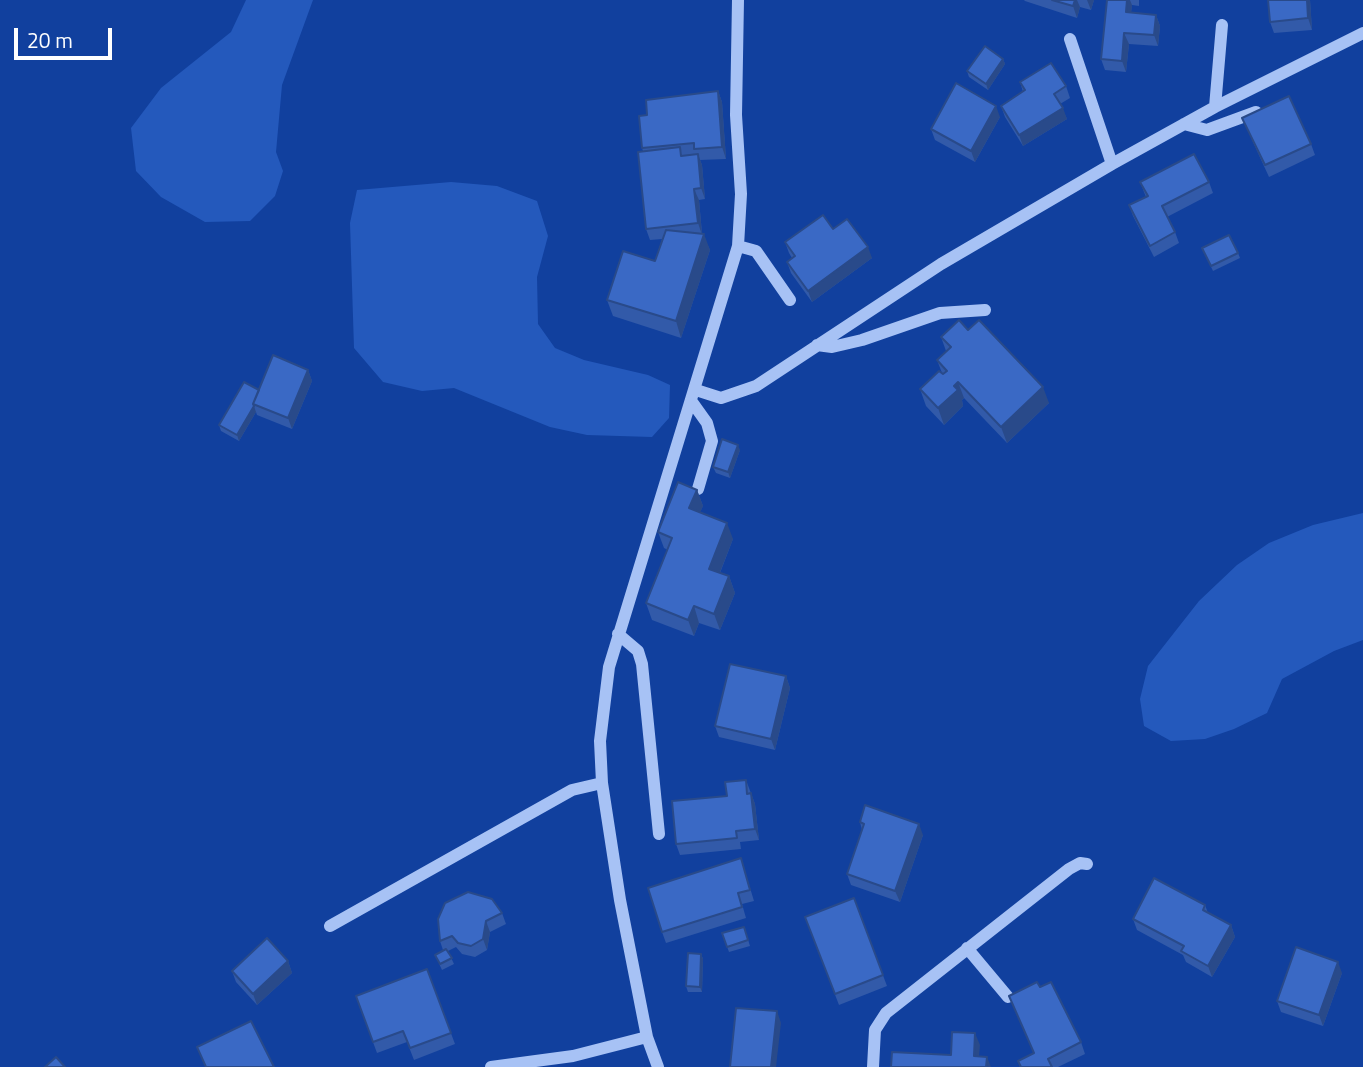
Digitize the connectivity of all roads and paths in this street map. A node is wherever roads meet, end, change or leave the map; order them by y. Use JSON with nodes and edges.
{"nodes":[{"id":1,"x":737,"y":0,"type":"edge"},
{"id":2,"x":1222,"y":24,"type":"dead end"},
{"id":3,"x":1363,"y":33,"type":"edge"},
{"id":4,"x":1070,"y":39,"type":"dead end"},
{"id":5,"x":1215,"y":107,"type":"junction"},
{"id":6,"x":1256,"y":112,"type":"edge"},
{"id":7,"x":1184,"y":124,"type":"junction"},
{"id":8,"x":1112,"y":164,"type":"junction"},
{"id":9,"x":738,"y":246,"type":"junction"},
{"id":10,"x":790,"y":300,"type":"dead end"},
{"id":11,"x":985,"y":310,"type":"dead end"},
{"id":12,"x":817,"y":345,"type":"junction"},
{"id":13,"x":694,"y":396,"type":"junction"},
{"id":14,"x":698,"y":489,"type":"edge"},
{"id":15,"x":618,"y":634,"type":"junction"},
{"id":16,"x":602,"y":783,"type":"junction"},
{"id":17,"x":659,"y":834,"type":"dead end"},
{"id":18,"x":1087,"y":864,"type":"dead end"},
{"id":19,"x":330,"y":926,"type":"dead end"},
{"id":20,"x":967,"y":948,"type":"junction"},
{"id":21,"x":1008,"y":997,"type":"edge"},
{"id":22,"x":648,"y":1038,"type":"junction"},
{"id":23,"x":491,"y":1067,"type":"edge"},
{"id":24,"x":658,"y":1067,"type":"edge"},
{"id":25,"x":873,"y":1067,"type":"edge"}],
"edges":[{"from":1,"to":9,"type":"street"},
{"from":2,"to":5,"type":"street"},
{"from":3,"to":5,"type":"street"},
{"from":4,"to":8,"type":"street"},
{"from":5,"to":7,"type":"street"},
{"from":6,"to":7,"type":"street"},
{"from":7,"to":8,"type":"street"},
{"from":8,"to":12,"type":"street"},
{"from":9,"to":10,"type":"street"},
{"from":9,"to":13,"type":"street"},
{"from":11,"to":12,"type":"street"},
{"from":12,"to":13,"type":"street"},
{"from":13,"to":14,"type":"street"},
{"from":13,"to":15,"type":"street"},
{"from":15,"to":16,"type":"street"},
{"from":15,"to":17,"type":"street"},
{"from":16,"to":19,"type":"street"},
{"from":16,"to":22,"type":"street"},
{"from":18,"to":20,"type":"street"},
{"from":20,"to":21,"type":"street"},
{"from":20,"to":25,"type":"street"},
{"from":22,"to":23,"type":"street"},
{"from":22,"to":24,"type":"street"}]}
